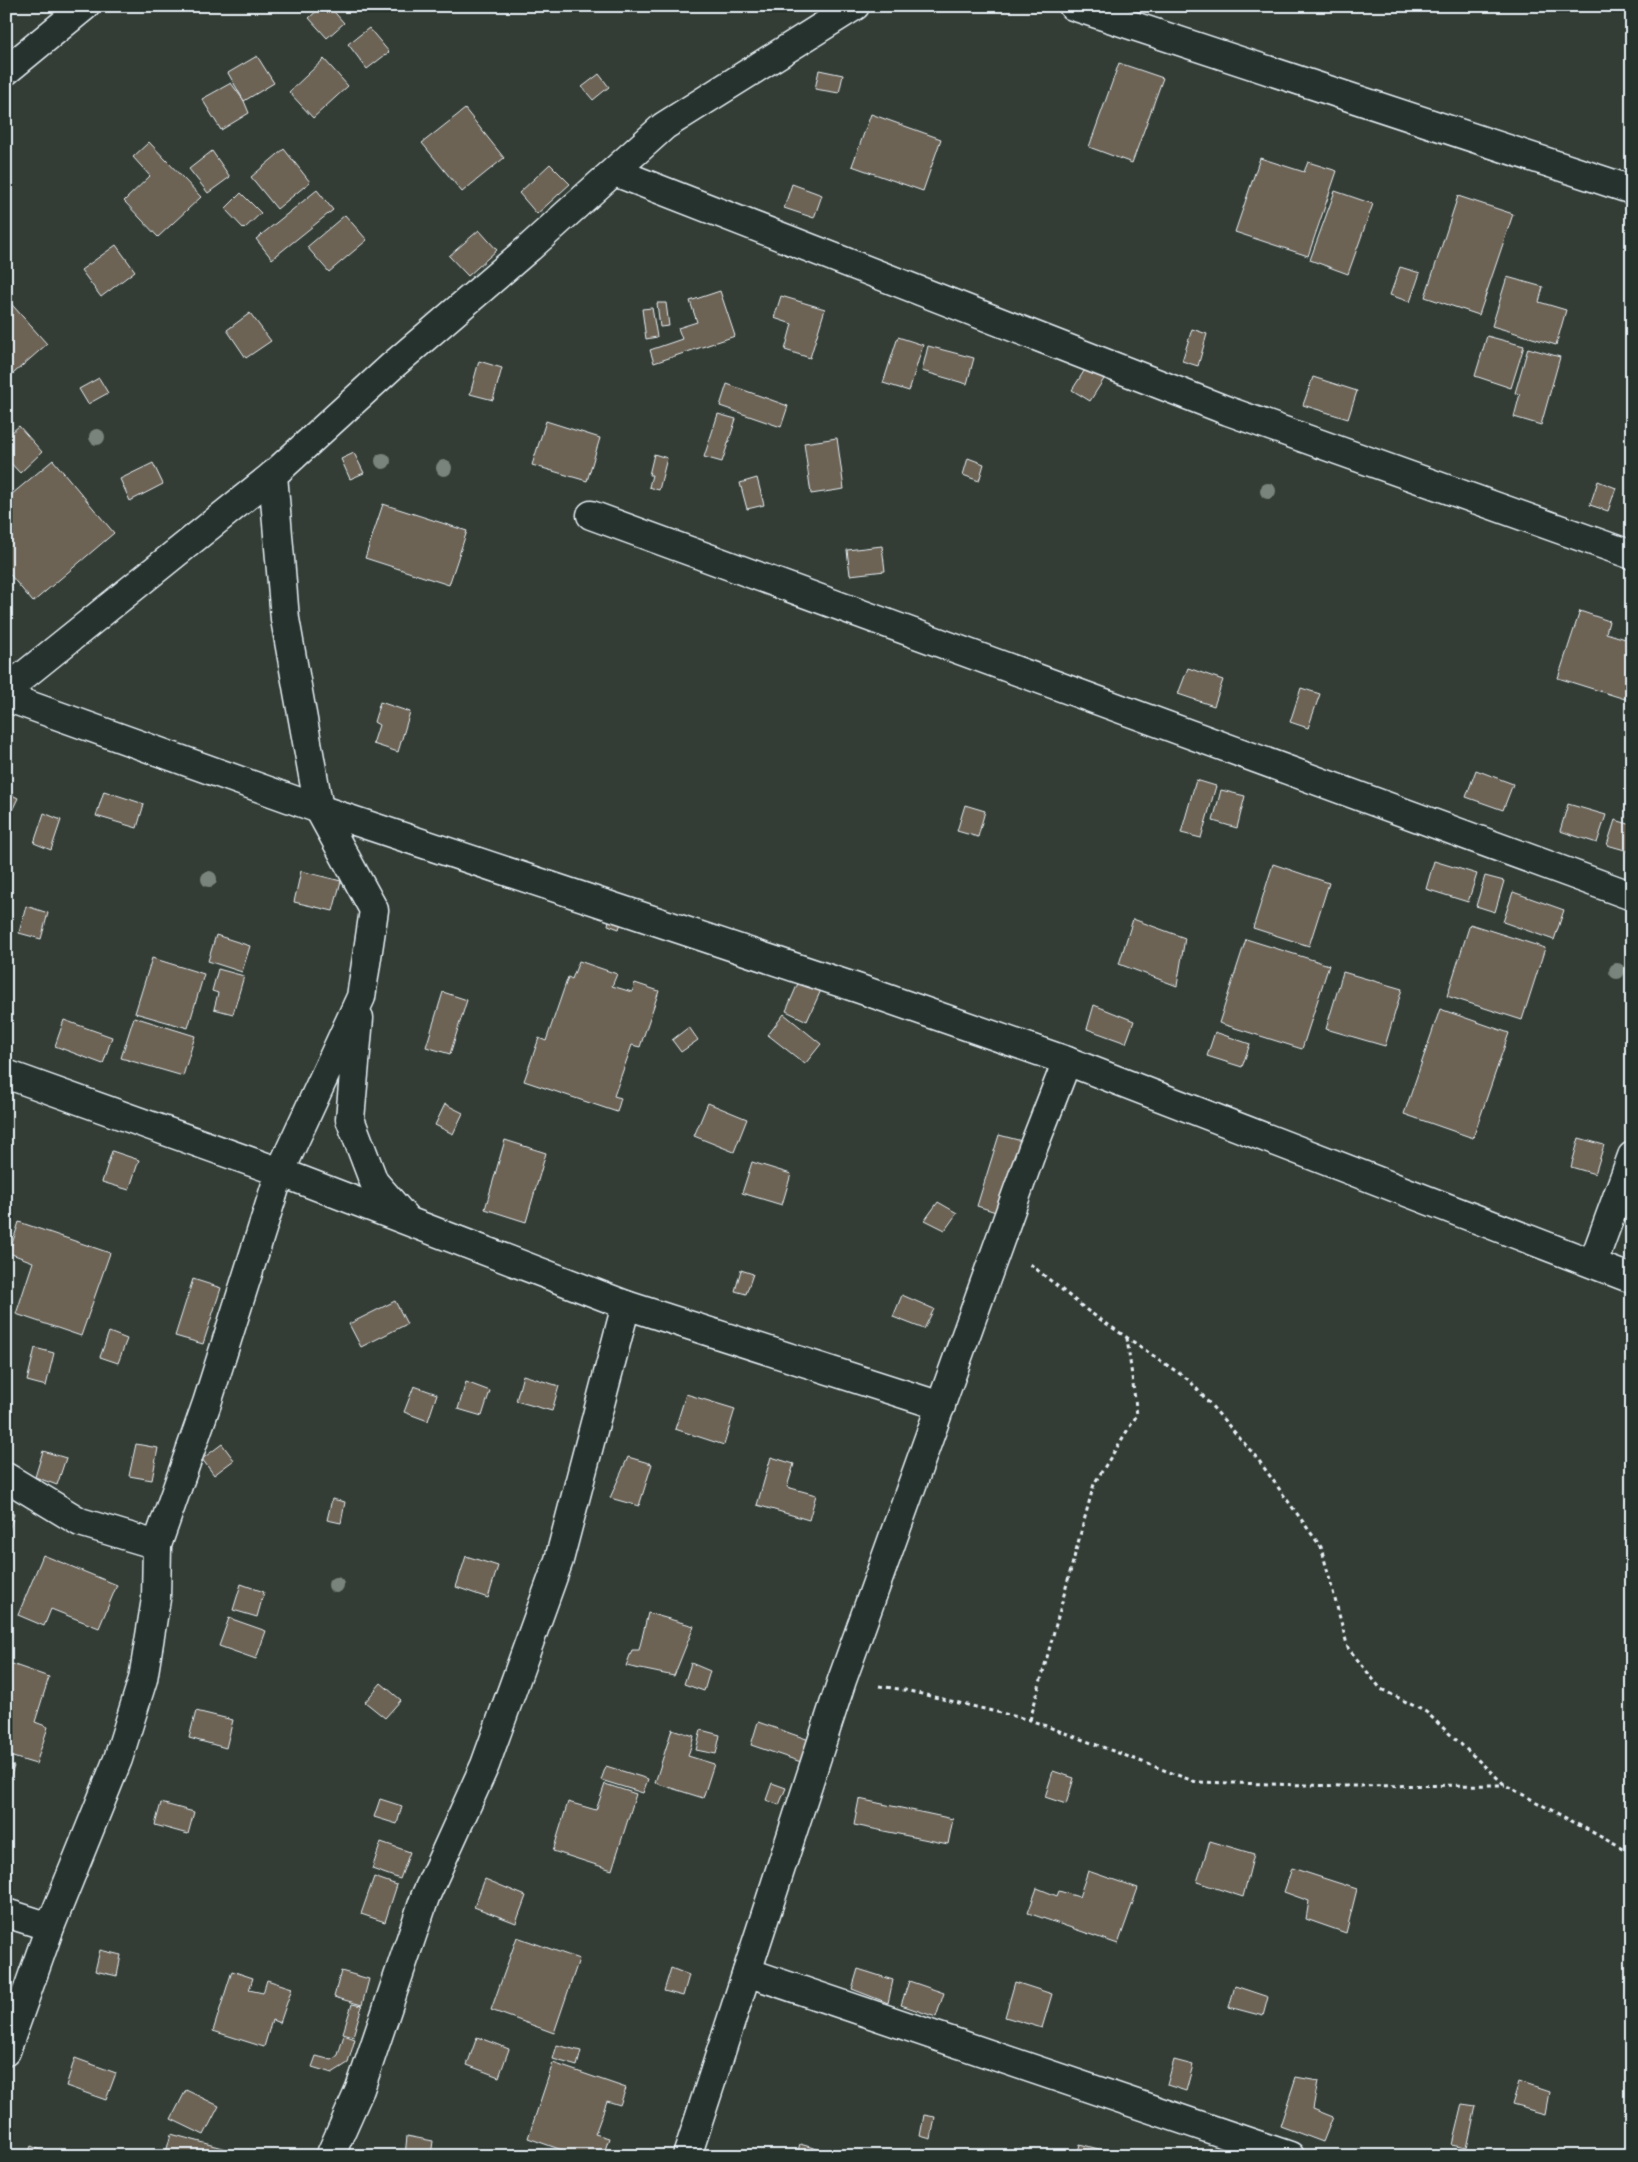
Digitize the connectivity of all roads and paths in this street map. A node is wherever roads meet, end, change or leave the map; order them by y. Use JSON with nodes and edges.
{"nodes":[{"id":1,"x":86,"y":6,"type":"edge"},
{"id":2,"x":855,"y":6,"type":"edge"},
{"id":3,"x":1073,"y":6,"type":"edge"},
{"id":4,"x":6,"y":71,"type":"edge"},
{"id":5,"x":615,"y":172,"type":"junction"},
{"id":6,"x":1632,"y":190,"type":"edge"},
{"id":7,"x":273,"y":475,"type":"junction"},
{"id":8,"x":591,"y":515,"type":"dead end"},
{"id":9,"x":1632,"y":555,"type":"edge"},
{"id":10,"x":6,"y":690,"type":"edge"},
{"id":11,"x":6,"y":697,"type":"edge"},
{"id":12,"x":318,"y":809,"type":"junction"},
{"id":13,"x":1632,"y":896,"type":"edge"},
{"id":14,"x":361,"y":996,"type":"junction"},
{"id":15,"x":1067,"y":1061,"type":"junction"},
{"id":16,"x":6,"y":1074,"type":"edge"},
{"id":17,"x":1632,"y":1156,"type":"edge"},
{"id":18,"x":280,"y":1172,"type":"junction"},
{"id":19,"x":411,"y":1224,"type":"junction"},
{"id":20,"x":1001,"y":1240,"type":"junction"},
{"id":21,"x":1593,"y":1263,"type":"junction"},
{"id":22,"x":1632,"y":1279,"type":"edge"},
{"id":23,"x":626,"y":1305,"type":"junction"},
{"id":24,"x":1127,"y":1338,"type":"junction"},
{"id":25,"x":941,"y":1406,"type":"junction"},
{"id":26,"x":6,"y":1477,"type":"edge"},
{"id":27,"x":157,"y":1545,"type":"junction"},
{"id":28,"x":842,"y":1680,"type":"junction"},
{"id":29,"x":1030,"y":1720,"type":"junction"},
{"id":30,"x":1505,"y":1785,"type":"junction"},
{"id":31,"x":1632,"y":1855,"type":"edge"},
{"id":32,"x":6,"y":1913,"type":"edge"},
{"id":33,"x":50,"y":1926,"type":"junction"},
{"id":34,"x":747,"y":1972,"type":"junction"},
{"id":35,"x":6,"y":2051,"type":"edge"},
{"id":36,"x":330,"y":2156,"type":"edge"},
{"id":37,"x":687,"y":2156,"type":"edge"},
{"id":38,"x":1290,"y":2156,"type":"edge"}],
"edges":[{"from":1,"to":4,"type":"street"},
{"from":2,"to":5,"type":"street"},
{"from":3,"to":6,"type":"street"},
{"from":5,"to":7,"type":"street"},
{"from":5,"to":9,"type":"street"},
{"from":7,"to":10,"type":"street"},
{"from":7,"to":12,"type":"street"},
{"from":8,"to":13,"type":"street"},
{"from":11,"to":12,"type":"street"},
{"from":12,"to":14,"type":"street"},
{"from":12,"to":15,"type":"street"},
{"from":14,"to":18,"type":"street"},
{"from":14,"to":19,"type":"street"},
{"from":15,"to":20,"type":"street"},
{"from":15,"to":21,"type":"street"},
{"from":16,"to":18,"type":"street"},
{"from":17,"to":21,"type":"street"},
{"from":18,"to":19,"type":"street"},
{"from":18,"to":27,"type":"street"},
{"from":19,"to":23,"type":"street"},
{"from":20,"to":24,"type":"path"},
{"from":20,"to":25,"type":"street"},
{"from":21,"to":22,"type":"street"},
{"from":23,"to":25,"type":"street"},
{"from":23,"to":36,"type":"street"},
{"from":24,"to":29,"type":"path"},
{"from":24,"to":30,"type":"path"},
{"from":25,"to":28,"type":"street"},
{"from":26,"to":27,"type":"street"},
{"from":27,"to":33,"type":"street"},
{"from":28,"to":29,"type":"path"},
{"from":28,"to":34,"type":"street"},
{"from":29,"to":30,"type":"path"},
{"from":30,"to":31,"type":"path"},
{"from":32,"to":33,"type":"street"},
{"from":33,"to":35,"type":"street"},
{"from":34,"to":37,"type":"street"},
{"from":34,"to":38,"type":"street"}]}
